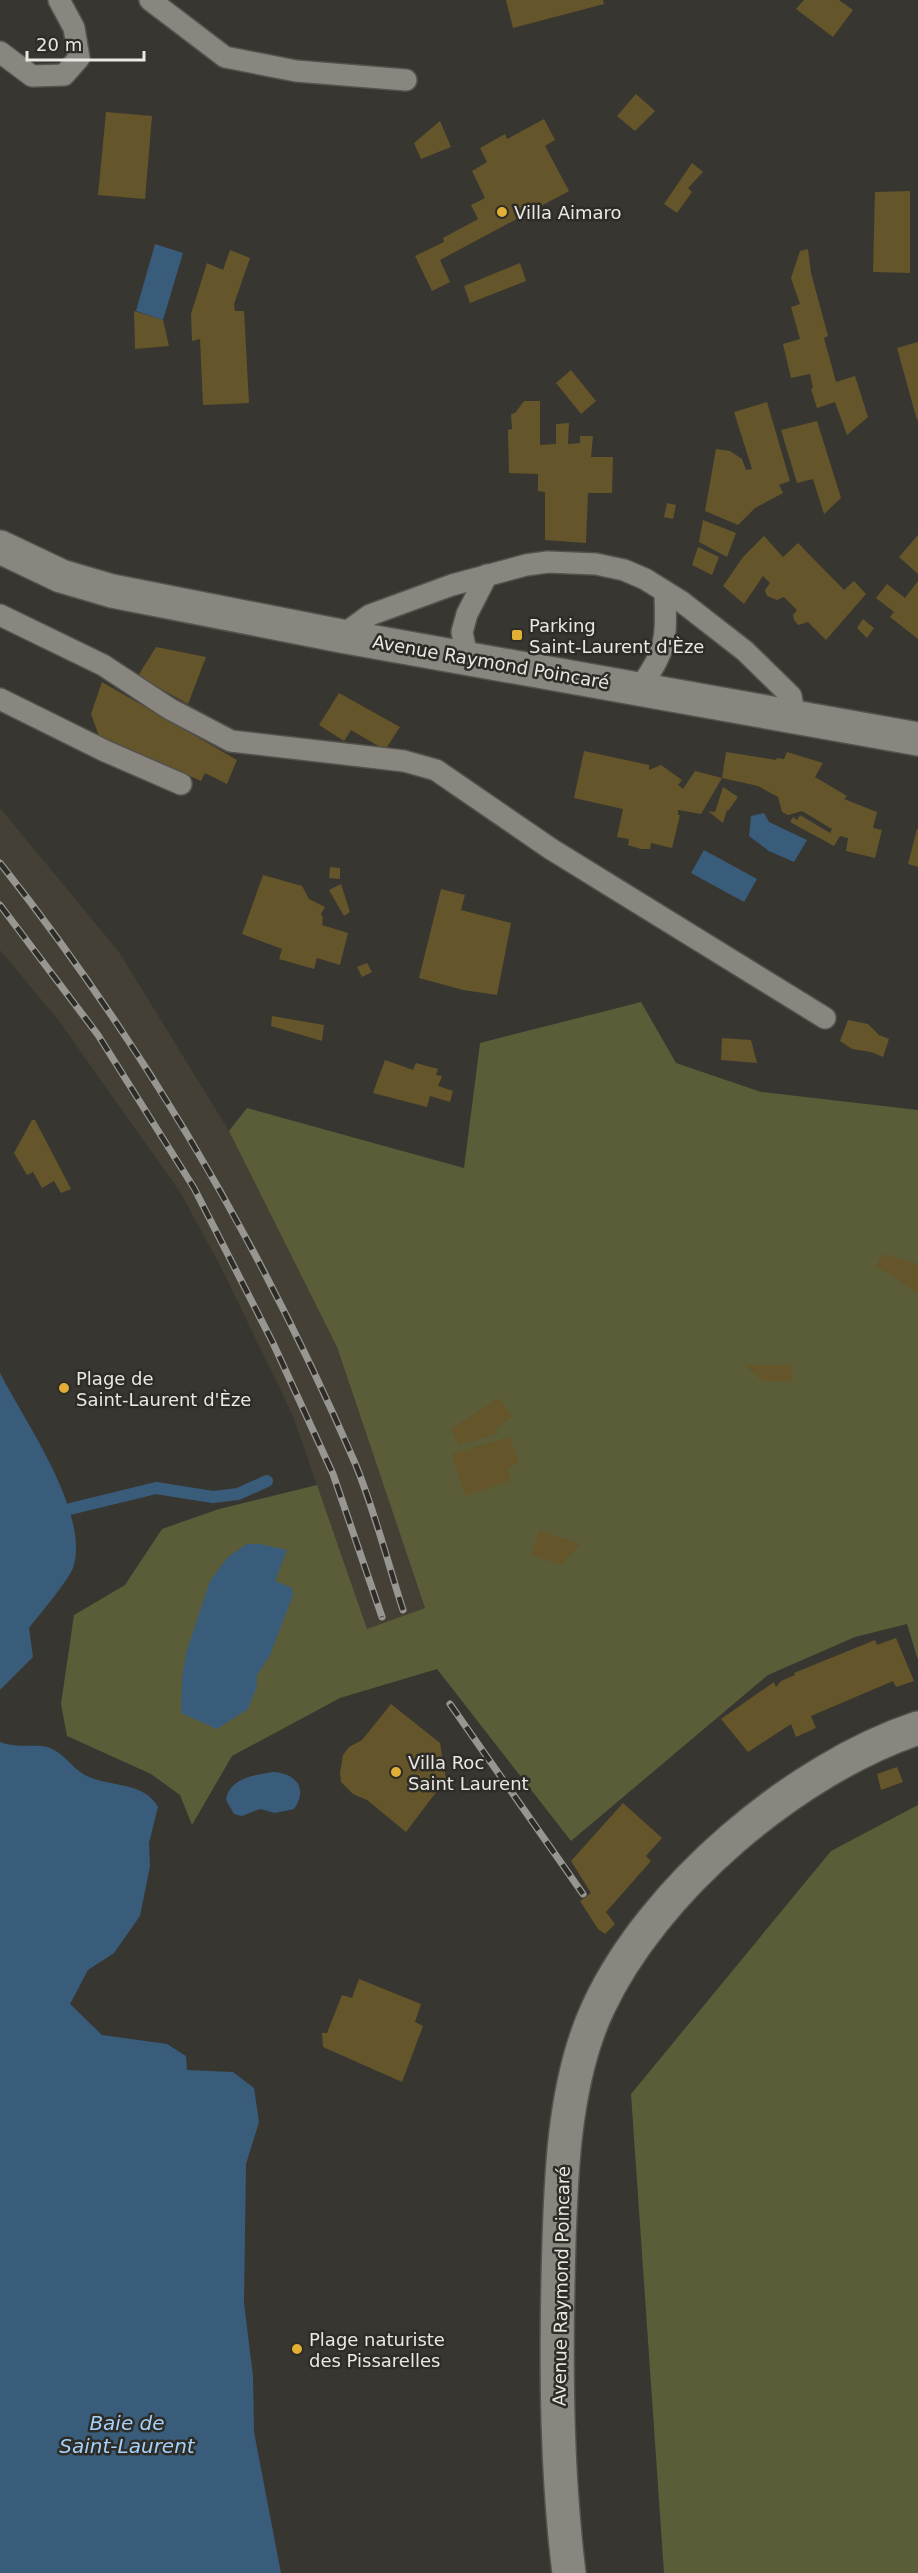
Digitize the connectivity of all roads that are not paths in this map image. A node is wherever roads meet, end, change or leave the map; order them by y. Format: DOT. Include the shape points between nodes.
graph roads {
  1 [pos="59,0"];
  2 [pos="150,0"];
  3 [pos="0,51"];
  4 [pos="406,80"];
  5 [pos="0,547"];
  6 [pos="487,575"];
  7 [pos="665,592"];
  8 [pos="0,615"];
  9 [pos="341,636"];
  10 [pos="467,657"];
  11 [pos="639,688"];
  12 [pos="0,699"];
  13 [pos="795,717"];
  14 [pos="918,739"];
  15 [pos="182,783"];
  16 [pos="825,1018"];
  17 [pos="918,1728"];
  18 [pos="569,2573"];
  1 -- 3 [label="lane" via="74,28 79,58 64,75 32,76"];
  2 -- 4 [label="lane" via="225,57 296,71"];
  5 -- 9 [label="main road, Avenue Raymond Poincaré" via="61,576 112,591"];
  6 -- 7 [label="lane" via="526,565 574,561 624,570"];
  6 -- 9 [label="lane" via="370,615"];
  6 -- 10 [label="lane" via="462,632"];
  7 -- 11 [label="lane" via="663,650"];
  7 -- 13 [label="lane" via="771,675 791,696"];
  8 -- 16 [label="lane" via="103,665 170,709 231,741 404,761 436,770 551,849"];
  9 -- 10 [label="main road, Avenue Raymond Poincaré"];
  10 -- 11 [label="main road, Avenue Raymond Poincaré"];
  11 -- 13 [label="main road, Avenue Raymond Poincaré"];
  12 -- 15 [label="lane" via="105,751"];
  13 -- 14 [label="main road, Avenue Raymond Poincaré"];
  17 -- 18 [label="main road, Avenue Raymond Poincaré" via="885,1740 784,1797 738,1834 651,1924 598,2007 576,2079 561,2192 559,2480"];
}
